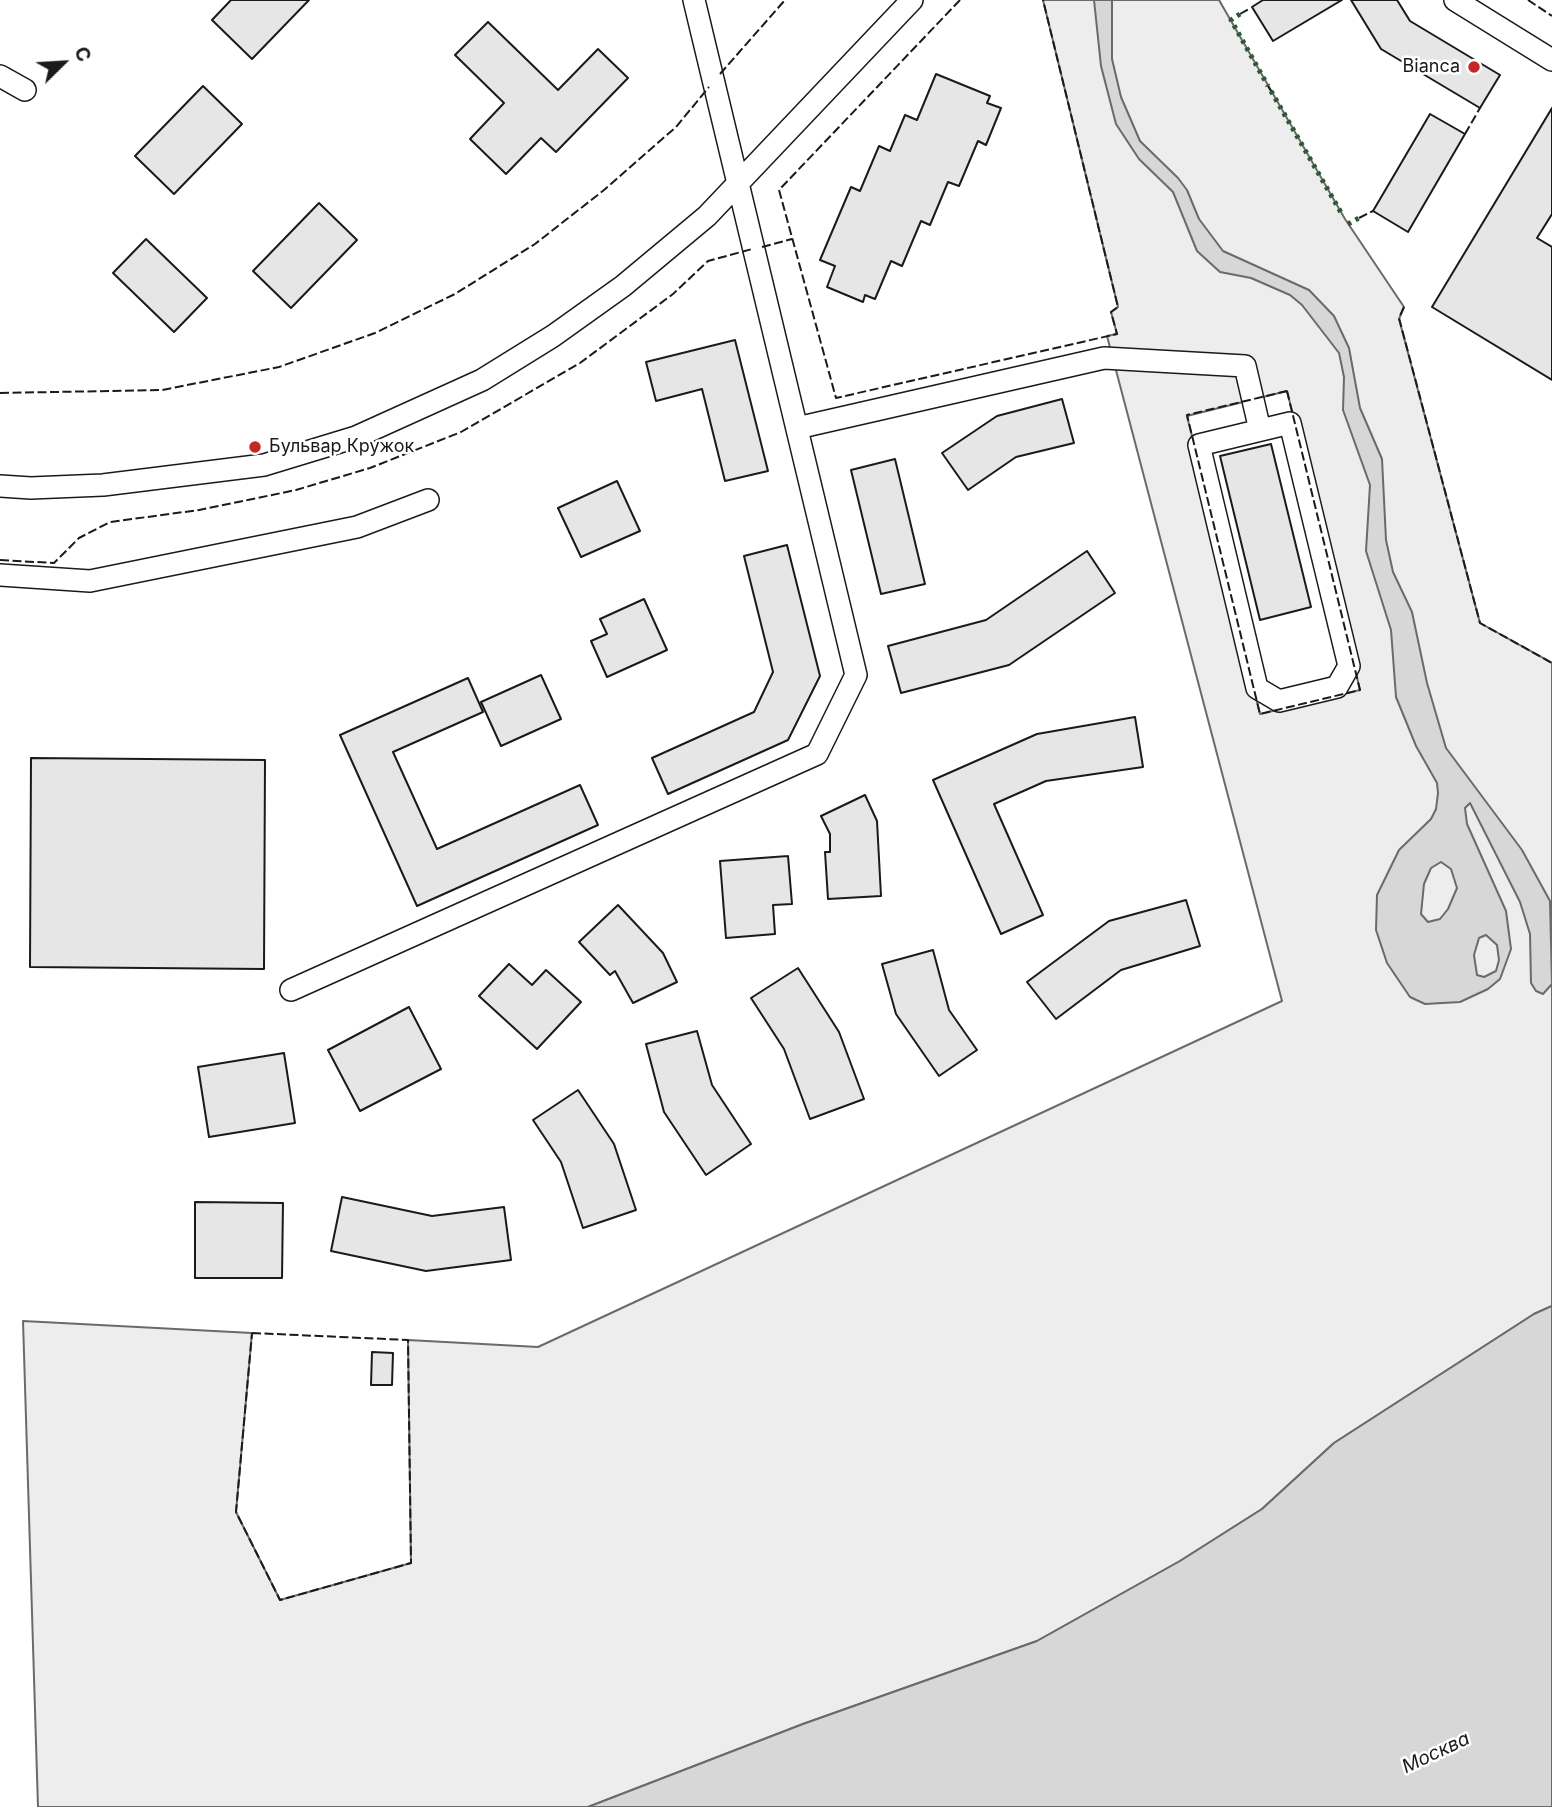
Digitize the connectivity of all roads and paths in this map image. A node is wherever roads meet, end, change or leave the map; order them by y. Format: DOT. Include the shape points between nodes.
graph roads {
  1 [pos="694,0"];
  2 [pos="912,0"];
  3 [pos="1455,0"];
  4 [pos="1552,60"];
  5 [pos="0,76"];
  6 [pos="24,90"];
  7 [pos="740,183"];
  8 [pos="797,428"];
  9 [pos="1260,430"];
  10 [pos="0,486"];
  11 [pos="428,500"];
  12 [pos="0,575"];
  13 [pos="290,990"];
  1 -- 7 [label="street"];
  2 -- 7 [label="street"];
  3 -- 4 [label="street"];
  5 -- 6 [label="street"];
  7 -- 8 [label="street"];
  7 -- 10 [label="street" via="623,286 553,336 482,380 356,437 224,472 103,485"];
  8 -- 9 [label="street" via="1104,358 1245,366"];
  8 -- 13 [label="street" via="856,675 817,754"];
  9 -- 9 [label="street" via="1199,445 1257,688 1279,701 1337,687 1349,667 1290,424"];
  11 -- 12 [label="street" via="357,527 90,581"];
}
